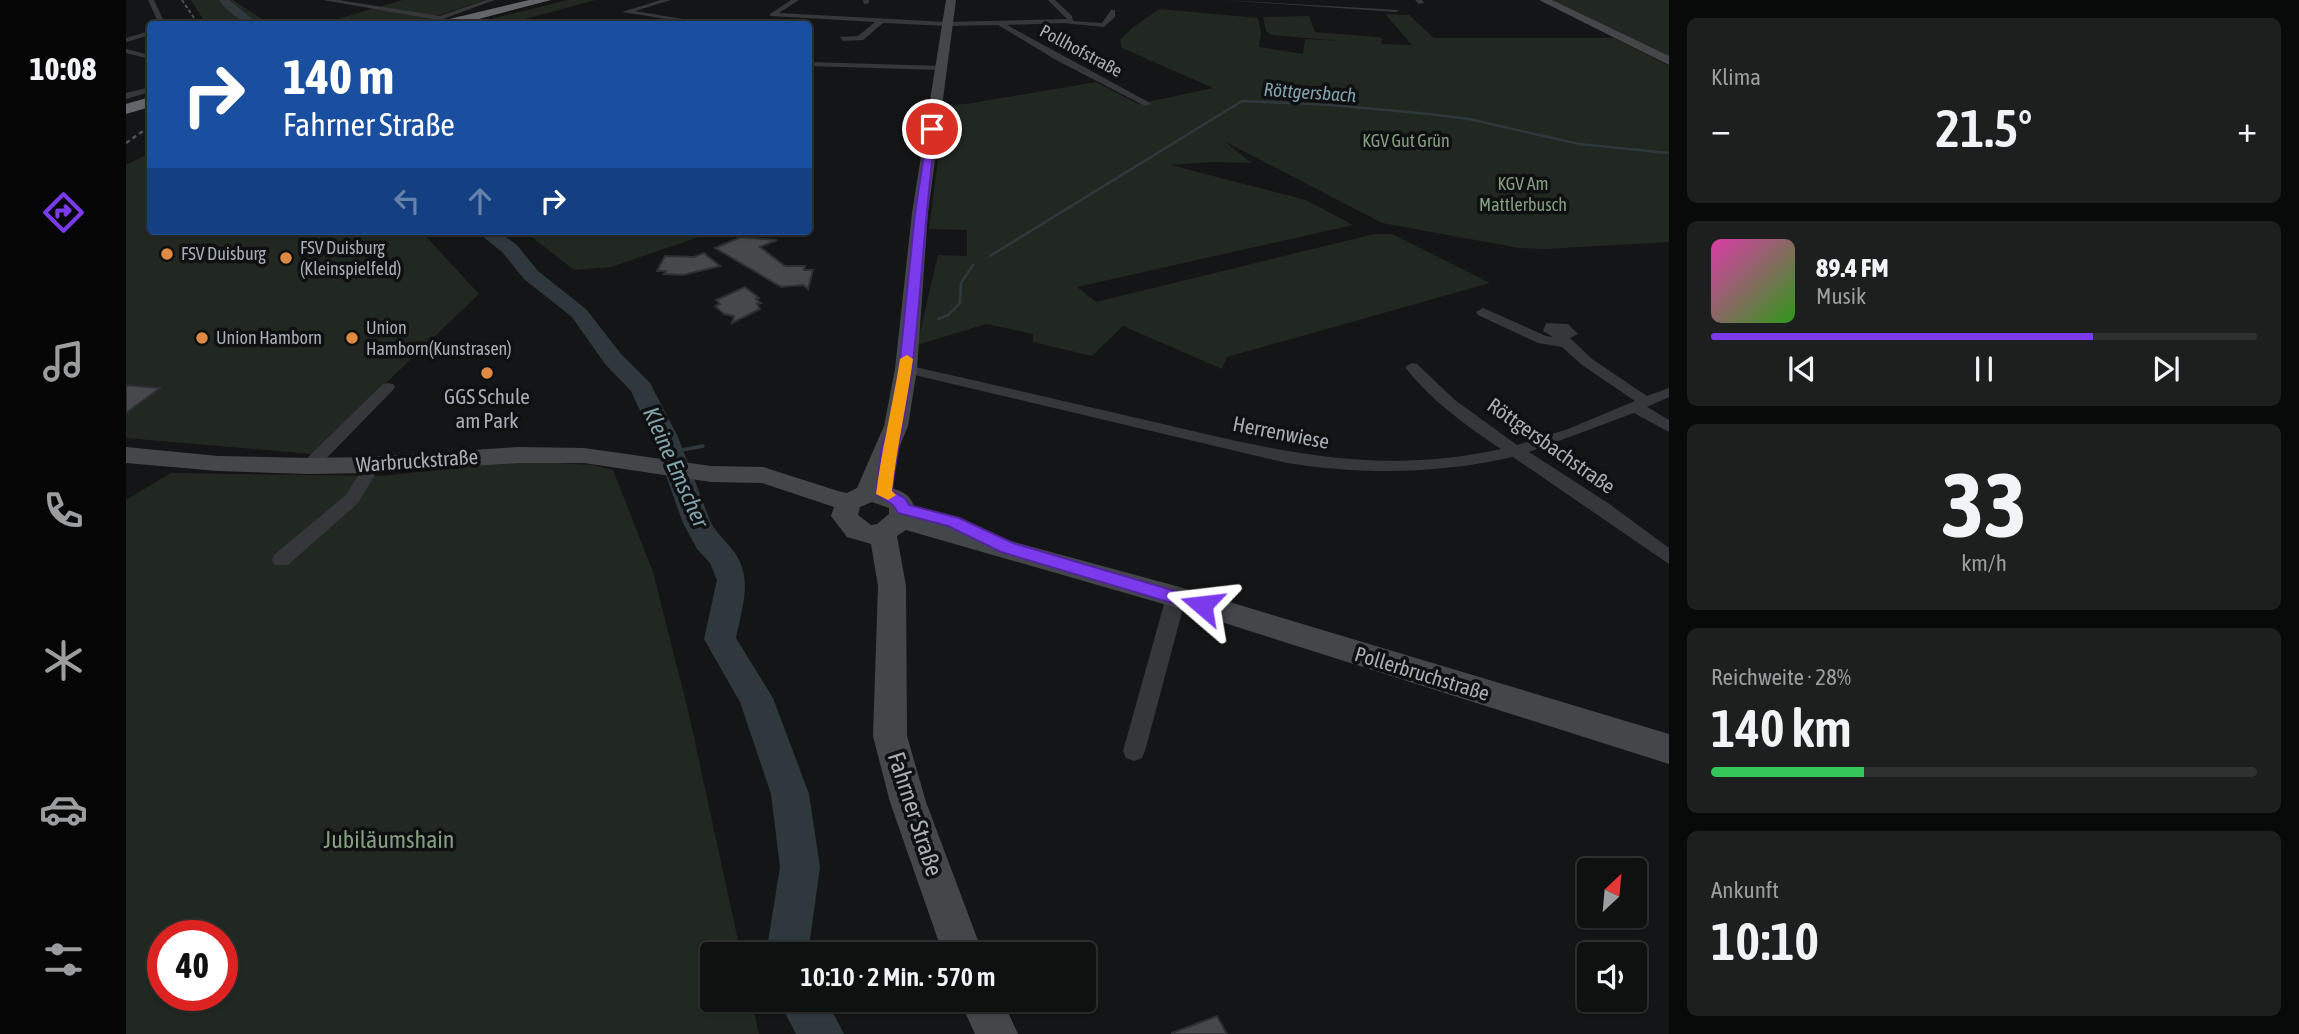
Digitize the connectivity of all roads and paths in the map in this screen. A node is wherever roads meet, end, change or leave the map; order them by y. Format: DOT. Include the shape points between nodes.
graph roads {
  1 [pos="151,0"];
  2 [pos="326,0"];
  3 [pos="492,0"];
  4 [pos="545,0"];
  5 [pos="559,0"];
  6 [pos="668,0"];
  7 [pos="782,0"];
  8 [pos="951,0"];
  9 [pos="1051,0"];
  10 [pos="1225,0"];
  11 [pos="1544,0"];
  12 [pos="795,1"];
  13 [pos="1396,10"];
  14 [pos="1112,11"];
  15 [pos="776,16"];
  16 [pos="161,21"];
  17 [pos="443,21"];
  18 [pos="473,21"];
  19 [pos="688,21"];
  20 [pos="773,21"];
  21 [pos="880,22"];
  22 [pos="1066,23"];
  23 [pos="948,24"];
  24 [pos="1001,24"];
  25 [pos="147,34"];
  26 [pos="126,40"];
  27 [pos="843,40"];
  28 [pos="126,51"];
  29 [pos="147,56"];
  30 [pos="1669,61"];
  31 [pos="812,64"];
  32 [pos="942,68"];
  33 [pos="147,91"];
  34 [pos="126,96"];
  35 [pos="147,101"];
  36 [pos="1148,104"];
  37 [pos="126,106"];
  38 [pos="1483,312"];
  39 [pos="1412,367"];
  40 [pos="906,369"];
  41 [pos="388,387"];
  42 [pos="1669,392"];
  43 [pos="1640,405"];
  44 [pos="1669,427"];
  45 [pos="1514,451"];
  46 [pos="126,455"];
  47 [pos="373,465"];
  48 [pos="309,466"];
  49 [pos="875,512"];
  50 [pos="1669,557"];
  51 [pos="281,560"];
  52 [pos="1176,597"];
  53 [pos="1669,749"];
  54 [pos="1134,751"];
  55 [pos="959,942"];
  56 [pos="987,1012"];
  57 [pos="998,1034"];
  1 -- 16 [label="street"];
  2 -- 17 [label="street"];
  3 -- 17 [label="street"];
  4 -- 17 [label="highway"];
  5 -- 18 [label="highway"];
  6 -- 19 [label="street" via="625,12"];
  7 -- 12 [label="street"];
  8 -- 23 [label="street, Fahrner Straße"];
  9 -- 22 [label="street" via="1070,17"];
  10 -- 13 [label="street"];
  11 -- 30 [label="street"];
  12 -- 15 [label="street"];
  14 -- 22 [label="street" via="1104,25"];
  15 -- 20 [label="street"];
  15 -- 21 [label="street"];
  21 -- 23 [label="street"];
  21 -- 27 [label="street" via="860,38"];
  22 -- 24 [label="street"];
  23 -- 24 [label="street"];
  23 -- 32 [label="street, Fahrner Straße"];
  24 -- 36 [label="street, Pollhofstraße"];
  25 -- 26 [label="street"];
  28 -- 29 [label="street"];
  31 -- 32 [label="street"];
  32 -- 40 [label="street, Fahrner Straße" via="920,213"];
  33 -- 34 [label="street"];
  35 -- 37 [label="highway"];
  38 -- 43 [label="street" via="1543,340 1564,340"];
  39 -- 45 [label="street, Röttgersbachstraße" via="1428,385"];
  40 -- 45 [label="street, Herrenwiese" via="1325,464 1414,466"];
  40 -- 49 [label="street, Fahrner Straße"];
  41 -- 48 [label="street"];
  42 -- 43 [label="street, Herrenwiese"];
  43 -- 44 [label="street"];
  43 -- 45 [label="street, Herrenwiese"];
  45 -- 50 [label="street, Röttgersbachstraße"];
  46 -- 48 [label="street, Warbruckstraße"];
  47 -- 48 [label="street, Warbruckstraße"];
  47 -- 49 [label="street, Warbruckstraße" via="554,454 707,473 727,482"];
  47 -- 51 [label="street" via="352,499"];
  49 -- 52 [label="street, Pollerbruchstraße"];
  49 -- 55 [label="street, Fahrner Straße" via="870,551 892,586 890,736 908,802"];
  52 -- 53 [label="street, Pollerbruchstraße"];
  52 -- 54 [label="street"];
  56 -- 57 [label="street"];
}
